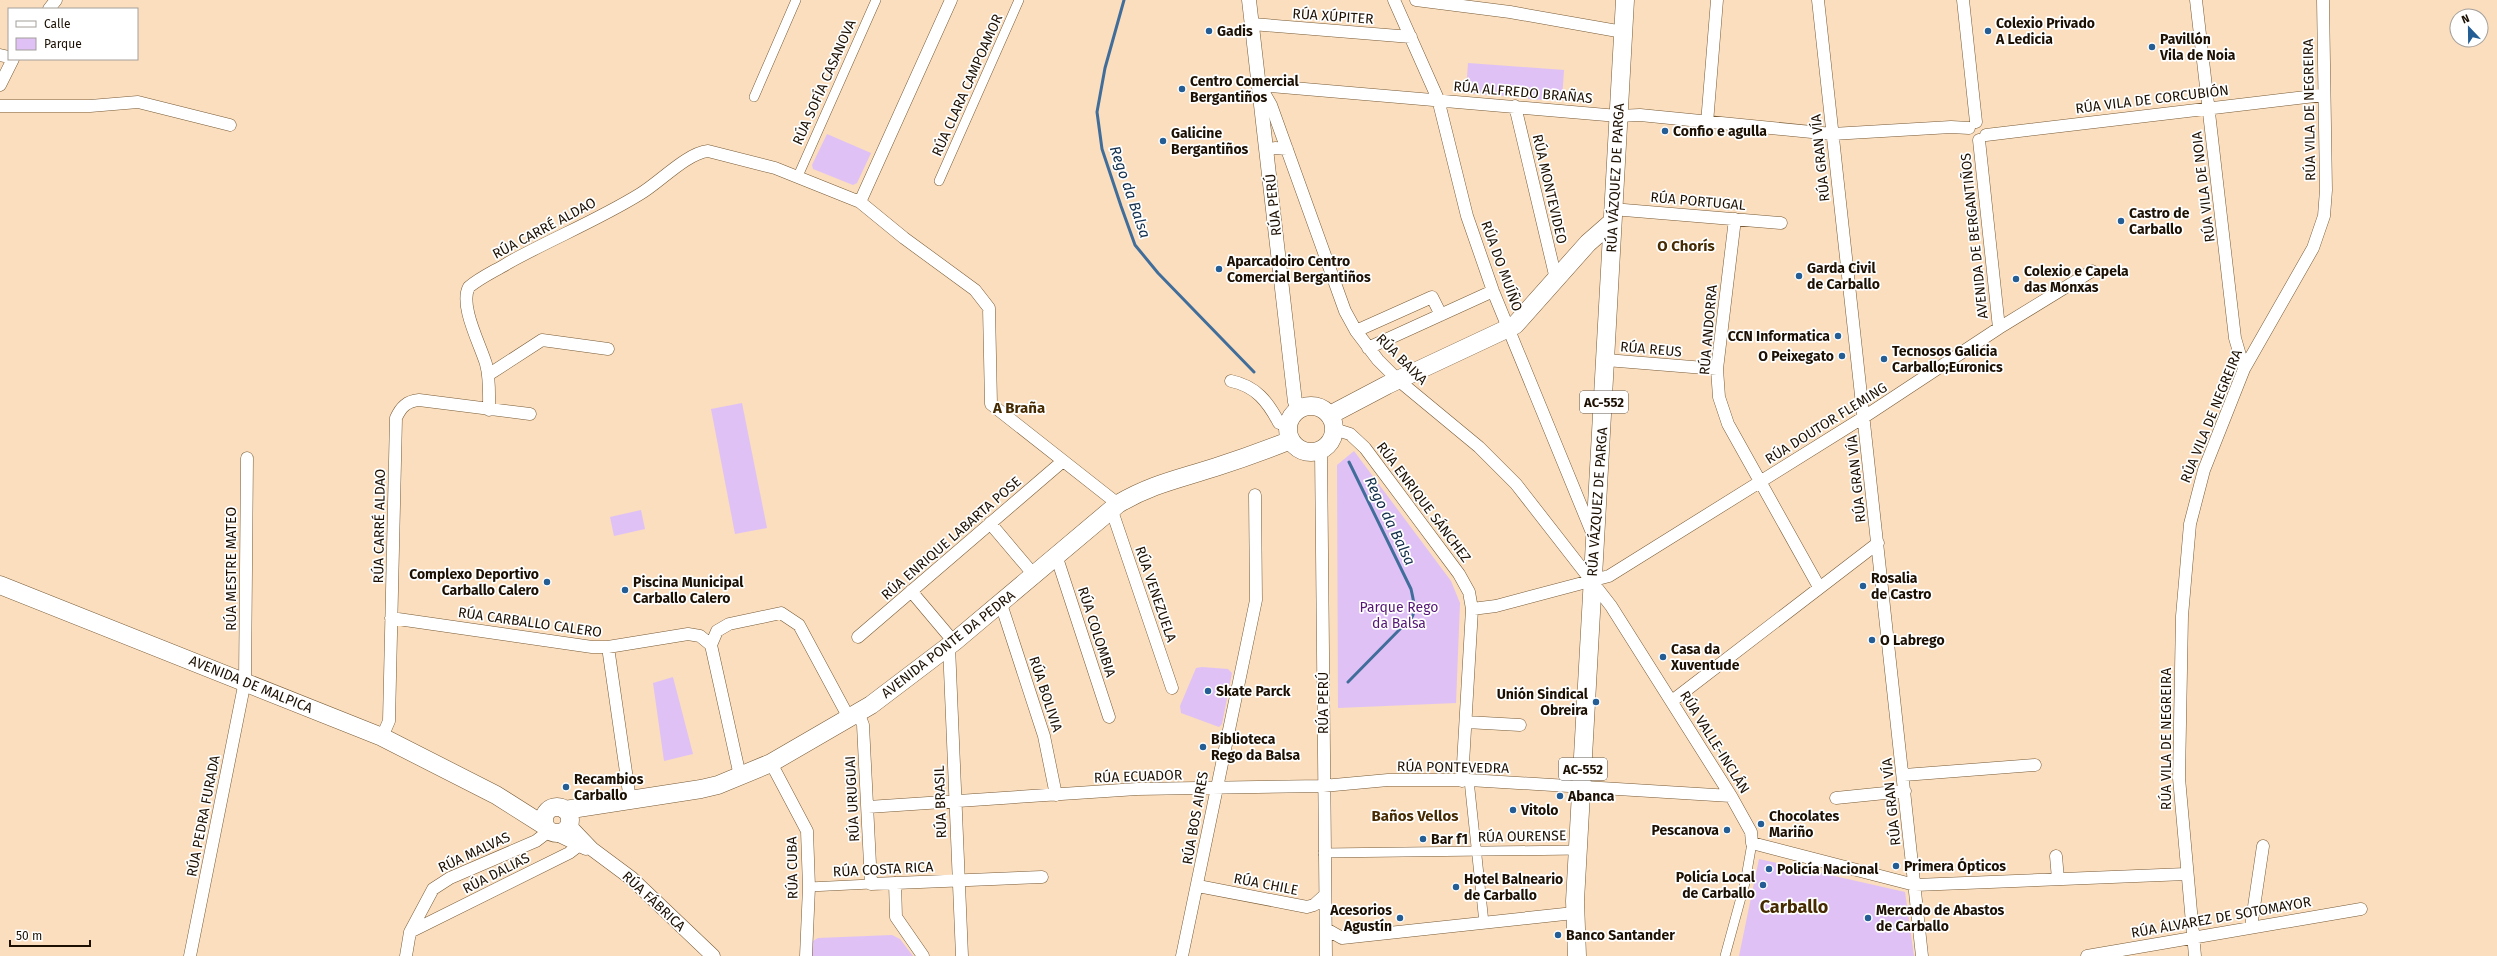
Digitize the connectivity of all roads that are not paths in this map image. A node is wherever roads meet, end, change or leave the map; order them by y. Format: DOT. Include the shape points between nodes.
graph roads {
  1 [pos="796,0"];
  2 [pos="876,0"];
  3 [pos="951,0"];
  4 [pos="1019,0"];
  5 [pos="1249,0"];
  6 [pos="1394,0"];
  7 [pos="1416,0"];
  8 [pos="1511,0"];
  9 [pos="1625,0"];
  10 [pos="1717,0"];
  11 [pos="1818,0"];
  12 [pos="1962,0"];
  13 [pos="2196,0"];
  14 [pos="2323,0"];
  15 [pos="1510,12"];
  16 [pos="1252,24"];
  17 [pos="1624,32"];
  18 [pos="1411,37"];
  19 [pos="12,60"];
  20 [pos="0,85"];
  21 [pos="1259,85"];
  22 [pos="2323,94"];
  23 [pos="754,97"];
  24 [pos="1438,99"];
  25 [pos="0,106"];
  26 [pos="1515,106"];
  27 [pos="2209,107"];
  28 [pos="1618,116"];
  29 [pos="1707,123"];
  30 [pos="230,125"];
  31 [pos="1972,125"];
  32 [pos="1832,134"];
  33 [pos="1982,137"];
  34 [pos="1287,149"];
  35 [pos="1267,150"];
  36 [pos="798,176"];
  37 [pos="939,181"];
  38 [pos="1614,184"];
  39 [pos="860,202"];
  40 [pos="1735,219"];
  41 [pos="1781,223"];
  42 [pos="1609,226"];
  43 [pos="2092,270"];
  44 [pos="1556,279"];
  45 [pos="1493,291"];
  46 [pos="1442,315"];
  47 [pos="1509,328"];
  48 [pos="1999,328"];
  49 [pos="1356,331"];
  50 [pos="1368,348"];
  51 [pos="608,349"];
  52 [pos="1606,360"];
  53 [pos="1717,369"];
  54 [pos="2244,369"];
  55 [pos="488,375"];
  56 [pos="1398,380"];
  57 [pos="1231,381"];
  58 [pos="1302,407"];
  59 [pos="490,410"];
  60 [pos="530,414"];
  61 [pos="1864,417"];
  62 [pos="1333,422"];
  63 [pos="1290,432"];
  64 [pos="1321,450"];
  65 [pos="246,458"];
  66 [pos="1063,461"];
  67 [pos="1760,482"];
  68 [pos="1255,495"];
  69 [pos="1115,508"];
  70 [pos="990,523"];
  71 [pos="1594,538"];
  72 [pos="1878,543"];
  73 [pos="1056,555"];
  74 [pos="1034,575"];
  75 [pos="1592,581"];
  76 [pos="0,585"];
  77 [pos="1819,587"];
  78 [pos="911,591"];
  79 [pos="1001,604"];
  80 [pos="1472,609"];
  81 [pos="392,618"];
  82 [pos="858,637"];
  83 [pos="952,644"];
  84 [pos="711,645"];
  85 [pos="608,647"];
  86 [pos="245,681"];
  87 [pos="1172,688"];
  88 [pos="1672,702"];
  89 [pos="853,715"];
  90 [pos="1109,717"];
  91 [pos="1466,722"];
  92 [pos="1520,725"];
  93 [pos="382,737"];
  94 [pos="771,763"];
  95 [pos="2035,765"];
  96 [pos="1904,775"];
  97 [pos="740,776"];
  98 [pos="1466,780"];
  99 [pos="1323,786"];
  100 [pos="1582,787"];
  101 [pos="1218,788"];
  102 [pos="1905,791"];
  103 [pos="1056,795"];
  104 [pos="1731,796"];
  105 [pos="1836,798"];
  106 [pos="630,800"];
  107 [pos="955,801"];
  108 [pos="868,807"];
  109 [pos="558,822"];
  110 [pos="1752,842"];
  111 [pos="578,846"];
  112 [pos="2263,846"];
  113 [pos="592,849"];
  114 [pos="1578,850"];
  115 [pos="1476,851"];
  116 [pos="1323,853"];
  117 [pos="2056,856"];
  118 [pos="2186,874"];
  119 [pos="1042,877"];
  120 [pos="2058,879"];
  121 [pos="958,880"];
  122 [pos="895,883"];
  123 [pos="871,884"];
  124 [pos="1915,885"];
  125 [pos="1198,886"];
  126 [pos="809,887"];
  127 [pos="1325,895"];
  128 [pos="2360,909"];
  129 [pos="420,910"];
  130 [pos="1574,913"];
  131 [pos="1484,923"];
  132 [pos="426,925"];
  133 [pos="2251,927"];
  134 [pos="1326,929"];
  135 [pos="410,932"];
  136 [pos="2192,937"];
  137 [pos="190,956"];
  138 [pos="406,956"];
  139 [pos="713,956"];
  140 [pos="806,956"];
  141 [pos="923,956"];
  142 [pos="962,956"];
  143 [pos="1182,956"];
  144 [pos="1326,956"];
  145 [pos="1577,956"];
  146 [pos="1725,956"];
  147 [pos="1922,956"];
  148 [pos="2087,956"];
  149 [pos="2195,956"];
  1 -- 23 [label="street"];
  2 -- 36 [label="street, RÚA SOFÍA CASANOVA"];
  3 -- 39 [label="street"];
  4 -- 37 [label="street, RÚA CLARA CAMPOAMOR"];
  5 -- 16 [label="street, RÚA PERÚ"];
  6 -- 18 [label="street, RÚA DO MUÍÑO"];
  7 -- 15 [label="street"];
  8 -- 15 [label="street"];
  9 -- 17 [label="main road, RÚA VÁZQUEZ DE PARGA / AC-552"];
  10 -- 29 [label="street"];
  11 -- 32 [label="street, RÚA GRAN VÍA"];
  12 -- 31 [label="street"];
  13 -- 27 [label="street, RÚA VILA DE NOIA"];
  14 -- 22 [label="street, RÚA VILA DE NEGREIRA"];
  15 -- 17 [label="street"];
  16 -- 18 [label="street, RÚA XÚPITER"];
  16 -- 21 [label="street, RÚA PERÚ"];
  17 -- 28 [label="main road, RÚA VÁZQUEZ DE PARGA / AC-552"];
  18 -- 24 [label="street, RÚA DO MUÍÑO"];
  19 -- 20 [label="street"];
  21 -- 24 [label="street, RÚA ALFREDO BRAÑAS"];
  21 -- 34 [label="street, RÚA BAIXA" via="1271,105"];
  21 -- 35 [label="street, RÚA PERÚ"];
  22 -- 27 [label="street, RÚA VILA DE CORCUBIÓN"];
  22 -- 54 [label="street, RÚA VILA DE NEGREIRA" via="2326,190 2324,216 2302,269"];
  24 -- 26 [label="street, RÚA ALFREDO BRAÑAS"];
  24 -- 45 [label="street, RÚA DO MUÍÑO" via="1467,216"];
  25 -- 30 [label="street" via="90,106 138,102"];
  26 -- 28 [label="street, RÚA ALFREDO BRAÑAS"];
  26 -- 44 [label="street, RÚA MONTEVIDEO"];
  27 -- 33 [label="street, RÚA VILA DE CORCUBIÓN"];
  27 -- 54 [label="street, RÚA VILA DE NOIA" via="2235,338"];
  28 -- 29 [label="street, RÚA ALFREDO BRAÑAS" via="1640,115"];
  28 -- 38 [label="main road, RÚA VÁZQUEZ DE PARGA / AC-552"];
  29 -- 32 [label="street, RÚA ALFREDO BRAÑAS"];
  31 -- 32 [label="street"];
  31 -- 33 [label="street" via="1970,136"];
  32 -- 61 [label="street, RÚA GRAN VÍA"];
  33 -- 48 [label="street, AVENIDA DE BERGANTIÑOS"];
  34 -- 35 [label="street"];
  34 -- 49 [label="street, RÚA BAIXA" via="1345,311"];
  35 -- 58 [label="street, RÚA PERÚ" via="1295,402"];
  36 -- 39 [label="street"];
  36 -- 55 [label="street, RÚA CARRÉ ALDAO" via="708,151 698,152 640,194 540,245 469,287 466,292 466,304"];
  38 -- 42 [label="main road, RÚA VÁZQUEZ DE PARGA / AC-552"];
  38 -- 42 [label="main road" via="1607,194"];
  39 -- 66 [label="street" via="975,290 989,308 991,404"];
  40 -- 41 [label="street, RÚA PORTUGAL"];
  40 -- 42 [label="street, RÚA PORTUGAL"];
  40 -- 53 [label="street, RÚA ANDORRA"];
  42 -- 44 [label="main road" via="1588,243"];
  42 -- 52 [label="main road, RÚA VÁZQUEZ DE PARGA / AC-552"];
  43 -- 48 [label="street, RÚA DOUTOR FLEMING"];
  44 -- 47 [label="main road" via="1520,320"];
  45 -- 46 [label="street"];
  45 -- 47 [label="street, RÚA DO MUÍÑO"];
  46 -- 49 [label="street" via="1432,297"];
  46 -- 50 [label="street"];
  47 -- 56 [label="main road"];
  47 -- 71 [label="street, RÚA DO MUÍÑO"];
  48 -- 61 [label="street, RÚA DOUTOR FLEMING"];
  49 -- 50 [label="street, RÚA BAIXA"];
  50 -- 56 [label="street, RÚA BAIXA"];
  51 -- 55 [label="street" via="542,340"];
  52 -- 53 [label="street, RÚA REUS"];
  52 -- 71 [label="main road, RÚA VÁZQUEZ DE PARGA / AC-552"];
  53 -- 67 [label="street, RÚA ANDORRA" via="1719,397 1728,424"];
  54 -- 118 [label="street, RÚA VILA DE NEGREIRA" via="2200,482 2186,550 2179,733"];
  55 -- 59 [label="street, RÚA CARRÉ ALDAO"];
  56 -- 62 [label="main road" via="1351,404"];
  56 -- 75 [label="street, RÚA BAIXA" via="1479,447 1516,484"];
  57 -- 63 [label="street" via="1242,383 1266,400 1279,423"];
  58 -- 62 [label="main road" via="1320,407"];
  58 -- 63 [label="main road" via="1295,411"];
  59 -- 60 [label="street, RÚA CARRÉ ALDAO"];
  59 -- 81 [label="street, RÚA CARRÉ ALDAO" via="412,400 400,410 396,418"];
  61 -- 67 [label="street, RÚA DOUTOR FLEMING"];
  61 -- 72 [label="street, RÚA GRAN VÍA"];
  62 -- 64 [label="main road" via="1331,441"];
  62 -- 80 [label="street, RÚA ENRIQUE SÁNCHEZ" via="1365,448 1459,574 1469,592"];
  63 -- 64 [label="main road" via="1301,450"];
  63 -- 69 [label="main road, AVENIDA PONTE DA PEDRA" via="1214,468 1172,478 1143,490"];
  64 -- 99 [label="street, RÚA PERÚ"];
  65 -- 86 [label="street, RÚA MESTRE MATEO"];
  66 -- 69 [label="street"];
  66 -- 70 [label="street, RÚA ENRIQUE LABARTA POSE"];
  67 -- 75 [label="street, RÚA DOUTOR FLEMING" via="1609,576"];
  67 -- 77 [label="street, RÚA ANDORRA"];
  68 -- 101 [label="street, RÚA BOS AIRES" via="1256,600 1219,772"];
  69 -- 73 [label="main road, AVENIDA PONTE DA PEDRA"];
  69 -- 87 [label="street, RÚA VENEZUELA"];
  70 -- 74 [label="street"];
  70 -- 78 [label="street, RÚA ENRIQUE LABARTA POSE"];
  71 -- 75 [label="main road, RÚA VÁZQUEZ DE PARGA / AC-552"];
  72 -- 77 [label="street"];
  72 -- 96 [label="street, RÚA GRAN VÍA"];
  73 -- 74 [label="main road, AVENIDA PONTE DA PEDRA"];
  73 -- 90 [label="street, RÚA COLOMBIA"];
  74 -- 79 [label="main road, AVENIDA PONTE DA PEDRA"];
  75 -- 80 [label="street, RÚA DOUTOR FLEMING" via="1496,606"];
  75 -- 88 [label="street, RÚA VALLE-INCLÁN" via="1611,606"];
  75 -- 100 [label="main road, RÚA VÁZQUEZ DE PARGA / AC-552"];
  76 -- 86 [label="main road, AVENIDA DE MALPICA"];
  77 -- 88 [label="street"];
  78 -- 82 [label="street, RÚA ENRIQUE LABARTA POSE"];
  78 -- 83 [label="street"];
  79 -- 83 [label="main road, AVENIDA PONTE DA PEDRA"];
  79 -- 103 [label="street, RÚA BOLIVIA" via="1044,736"];
  80 -- 91 [label="street, RÚA ENRIQUE SÁNCHEZ"];
  81 -- 85 [label="street, RÚA CARBALLO CALERO" via="592,648"];
  81 -- 93 [label="street, RÚA CARRÉ ALDAO" via="389,721"];
  83 -- 89 [label="main road, AVENIDA PONTE DA PEDRA"];
  83 -- 107 [label="street, RÚA BRASIL"];
  84 -- 85 [label="street, RÚA CARBALLO CALERO" via="700,636 688,634"];
  84 -- 89 [label="street, RÚA URUGUAI" via="718,631 728,624 781,613 799,625"];
  84 -- 97 [label="street"];
  85 -- 106 [label="street"];
  86 -- 93 [label="main road, AVENIDA DE MALPICA"];
  86 -- 137 [label="street, RÚA PEDRA FURADA"];
  88 -- 104 [label="street, RÚA VALLE-INCLÁN"];
  89 -- 94 [label="main road, AVENIDA PONTE DA PEDRA"];
  89 -- 108 [label="street, RÚA URUGUAI" via="863,725"];
  91 -- 92 [label="street"];
  91 -- 98 [label="street, RÚA ENRIQUE SÁNCHEZ"];
  93 -- 109 [label="main road, AVENIDA DE MALPICA" via="496,795"];
  94 -- 97 [label="main road, AVENIDA PONTE DA PEDRA"];
  94 -- 126 [label="street, RÚA CUBA" via="807,831"];
  95 -- 96 [label="street"];
  96 -- 102 [label="street, RÚA GRAN VÍA"];
  97 -- 106 [label="main road, AVENIDA PONTE DA PEDRA" via="701,789"];
  98 -- 99 [label="street, RÚA PONTEVEDRA" via="1388,780"];
  98 -- 100 [label="street, RÚA PONTEVEDRA"];
  98 -- 115 [label="street"];
  99 -- 101 [label="street, RÚA ECUADOR"];
  99 -- 116 [label="street, RÚA PERÚ"];
  100 -- 104 [label="street, RÚA PONTEVEDRA"];
  100 -- 114 [label="main road, RÚA VÁZQUEZ DE PARGA / AC-552"];
  101 -- 103 [label="street, RÚA ECUADOR" via="1138,789"];
  101 -- 125 [label="street, RÚA BOS AIRES"];
  102 -- 105 [label="street"];
  102 -- 124 [label="street, RÚA GRAN VÍA"];
  103 -- 107 [label="street, RÚA ECUADOR"];
  104 -- 110 [label="street, RÚA VALLE-INCLÁN" via="1751,832"];
  106 -- 109 [label="main road, AVENIDA PONTE DA PEDRA" via="586,807"];
  107 -- 108 [label="street, RÚA ECUADOR"];
  107 -- 121 [label="street, RÚA BRASIL"];
  108 -- 123 [label="street, RÚA URUGUAI"];
  109 -- 111 [label="street, RÚA FÁBRICA"];
  109 -- 113 [label="street, RÚA FÁBRICA"];
  109 -- 129 [label="street, RÚA MALVAS" via="536,841 450,878 433,889"];
  110 -- 124 [label="street"];
  110 -- 146 [label="street" via="1745,882"];
  111 -- 113 [label="street, RÚA FÁBRICA"];
  111 -- 132 [label="street, RÚA DALIAS" via="569,853"];
  112 -- 133 [label="street"];
  113 -- 139 [label="street, RÚA FÁBRICA" via="631,878"];
  114 -- 115 [label="street, RÚA OURENSE"];
  114 -- 130 [label="main road, RÚA VÁZQUEZ DE PARGA / AC-552"];
  115 -- 116 [label="street, RÚA OURENSE"];
  115 -- 131 [label="street"];
  116 -- 127 [label="street, RÚA PERÚ"];
  117 -- 120 [label="street"];
  118 -- 120 [label="street"];
  118 -- 136 [label="street, RÚA VILA DE NEGREIRA"];
  119 -- 121 [label="street, RÚA COSTA RICA"];
  120 -- 124 [label="street"];
  121 -- 122 [label="street, RÚA COSTA RICA"];
  121 -- 142 [label="street, RÚA BRASIL"];
  122 -- 123 [label="street, RÚA COSTA RICA"];
  122 -- 141 [label="street" via="896,917"];
  123 -- 126 [label="street, RÚA COSTA RICA"];
  124 -- 147 [label="street, RÚA GRAN VÍA"];
  125 -- 127 [label="street, RÚA CHILE" via="1307,908 1314,906"];
  125 -- 143 [label="street, RÚA BOS AIRES"];
  126 -- 140 [label="street, RÚA CUBA"];
  127 -- 134 [label="street, RÚA PERÚ"];
  128 -- 133 [label="street, RÚA ÁLVAREZ DE SOTOMAYOR"];
  129 -- 132 [label="street"];
  129 -- 135 [label="street, RÚA MALVAS"];
  130 -- 131 [label="street"];
  130 -- 145 [label="main road, RÚA VÁZQUEZ DE PARGA / AC-552"];
  131 -- 134 [label="street" via="1342,938"];
  132 -- 135 [label="street, RÚA DALIAS"];
  133 -- 136 [label="street, RÚA ÁLVAREZ DE SOTOMAYOR"];
  134 -- 144 [label="street, RÚA PERÚ"];
  135 -- 138 [label="street"];
  136 -- 148 [label="street, RÚA ÁLVAREZ DE SOTOMAYOR"];
  136 -- 149 [label="street, RÚA VILA DE NEGREIRA"];
}
